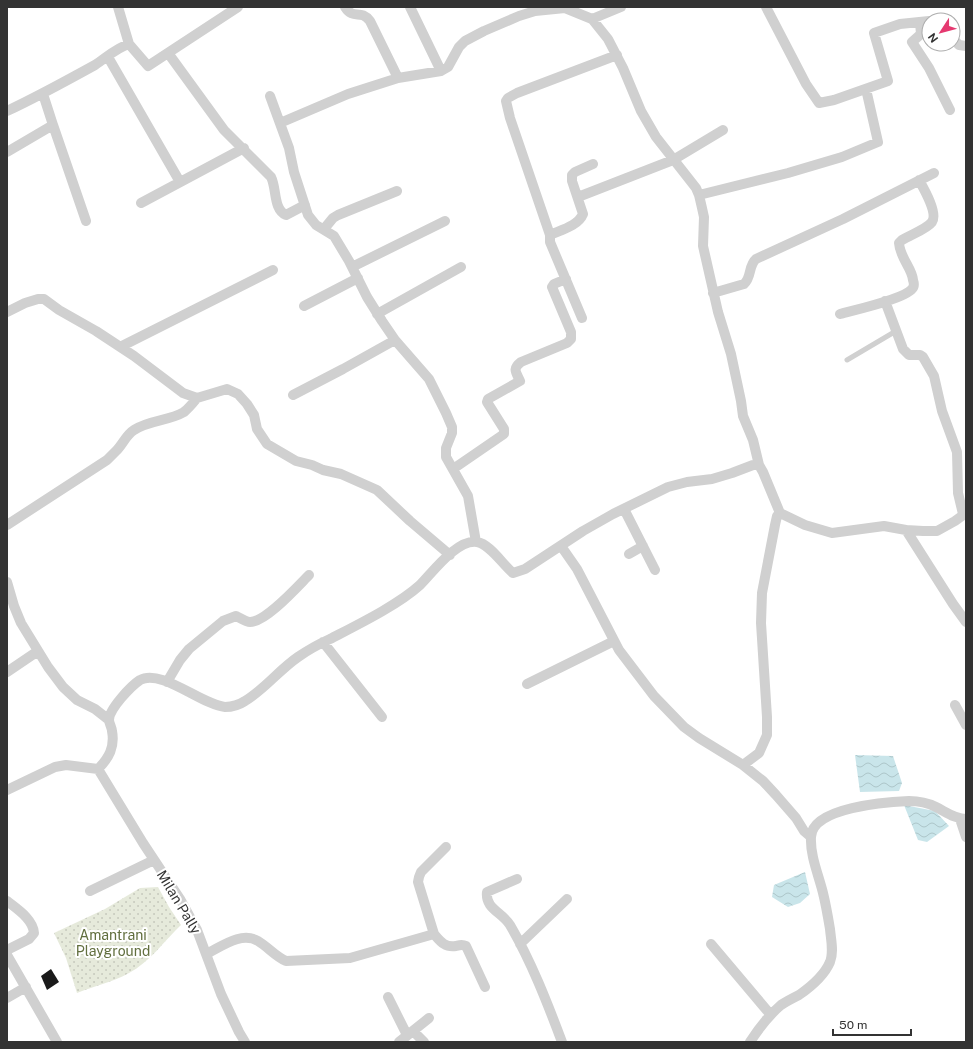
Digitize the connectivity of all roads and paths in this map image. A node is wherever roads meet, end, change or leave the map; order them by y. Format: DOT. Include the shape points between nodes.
graph roads {
  1 [pos="118,7"];
  2 [pos="238,7"];
  3 [pos="345,7"];
  4 [pos="410,7"];
  5 [pos="621,7"];
  6 [pos="766,7"];
  7 [pos="592,19"];
  8 [pos="921,21"];
  9 [pos="921,34"];
  10 [pos="129,44"];
  11 [pos="168,53"];
  12 [pos="616,55"];
  13 [pos="108,57"];
  14 [pos="441,71"];
  15 [pos="398,78"];
  16 [pos="866,89"];
  17 [pos="43,94"];
  18 [pos="270,96"];
  19 [pos="950,110"];
  20 [pos="7,112"];
  21 [pos="280,123"];
  22 [pos="53,125"];
  23 [pos="723,130"];
  24 [pos="244,148"];
  25 [pos="7,152"];
  26 [pos="673,160"];
  27 [pos="593,164"];
  28 [pos="934,173"];
  29 [pos="919,180"];
  30 [pos="180,182"];
  31 [pos="397,191"];
  32 [pos="699,195"];
  33 [pos="578,197"];
  34 [pos="141,203"];
  35 [pos="304,205"];
  36 [pos="86,221"];
  37 [pos="445,221"];
  38 [pos="324,229"];
  39 [pos="550,235"];
  40 [pos="352,267"];
  41 [pos="461,267"];
  42 [pos="273,270"];
  43 [pos="358,278"];
  44 [pos="566,279"];
  45 [pos="714,293"];
  46 [pos="885,301"];
  47 [pos="304,306"];
  48 [pos="7,312"];
  49 [pos="378,314"];
  50 [pos="840,314"];
  51 [pos="582,318"];
  52 [pos="897,330"];
  53 [pos="395,340"];
  54 [pos="120,347"];
  55 [pos="847,360"];
  56 [pos="293,395"];
  57 [pos="197,398"];
  58 [pos="759,465"];
  59 [pos="452,469"];
  60 [pos="624,509"];
  61 [pos="780,513"];
  62 [pos="965,514"];
  63 [pos="7,525"];
  64 [pos="906,530"];
  65 [pos="476,542"];
  66 [pos="561,546"];
  67 [pos="643,546"];
  68 [pos="629,554"];
  69 [pos="450,555"];
  70 [pos="656,570"];
  71 [pos="309,575"];
  72 [pos="7,582"];
  73 [pos="966,622"];
  74 [pos="614,641"];
  75 [pos="323,642"];
  76 [pos="38,651"];
  77 [pos="7,672"];
  78 [pos="167,682"];
  79 [pos="527,684"];
  80 [pos="955,705"];
  81 [pos="382,717"];
  82 [pos="109,720"];
  83 [pos="966,725"];
  84 [pos="743,764"];
  85 [pos="98,769"];
  86 [pos="7,790"];
  87 [pos="963,819"];
  88 [pos="811,837"];
  89 [pos="966,837"];
  90 [pos="446,848"];
  91 [pos="154,860"];
  92 [pos="517,879"];
  93 [pos="90,891"];
  94 [pos="567,899"];
  95 [pos="7,901"];
  96 [pos="434,934"];
  97 [pos="520,944"];
  98 [pos="711,944"];
  99 [pos="7,950"];
  100 [pos="206,954"];
  101 [pos="7,955"];
  102 [pos="26,987"];
  103 [pos="485,987"];
  104 [pos="388,997"];
  105 [pos="7,998"];
  106 [pos="770,1014"];
  107 [pos="430,1018"];
  108 [pos="410,1033"];
  109 [pos="56,1042"];
  110 [pos="246,1042"];
  111 [pos="399,1042"];
  112 [pos="424,1042"];
  113 [pos="562,1042"];
  114 [pos="750,1042"];
  1 -- 10 [label="street"];
  2 -- 11 [label="street"];
  3 -- 15 [label="street" via="350,13 362,14 370,21"];
  4 -- 14 [label="street"];
  5 -- 7 [label="street"];
  6 -- 16 [label="street" via="806,84 819,103"];
  7 -- 12 [label="street" via="608,39"];
  7 -- 14 [label="street" via="566,8 535,11 519,16 464,41 448,67"];
  8 -- 16 [label="street" via="900,24 874,34 888,81"];
  9 -- 19 [label="street" via="912,42 929,68"];
  10 -- 11 [label="street" via="148,66"];
  10 -- 13 [label="street"];
  11 -- 24 [label="street" via="224,130"];
  12 -- 26 [label="street" via="646,122"];
  12 -- 39 [label="street" via="517,93 506,101"];
  13 -- 17 [label="street"];
  13 -- 30 [label="street"];
  14 -- 15 [label="street"];
  15 -- 21 [label="street" via="348,94"];
  16 -- 32 [label="street" via="878,142 842,157 788,173"];
  17 -- 20 [label="street"];
  17 -- 22 [label="street"];
  18 -- 21 [label="street"];
  21 -- 35 [label="street"];
  22 -- 25 [label="street"];
  22 -- 36 [label="street"];
  23 -- 26 [label="street"];
  24 -- 30 [label="street"];
  24 -- 35 [label="street" via="274,183 281,213 286,215"];
  26 -- 32 [label="street"];
  26 -- 33 [label="street"];
  27 -- 33 [label="street" via="572,175"];
  28 -- 29 [label="street"];
  29 -- 45 [label="street" via="756,259 744,284"];
  29 -- 46 [label="street" via="931,204 933,221 899,243 914,279 914,286 907,293"];
  30 -- 34 [label="street"];
  31 -- 38 [label="street" via="338,215"];
  32 -- 45 [label="street" via="704,217 704,246"];
  33 -- 39 [label="street" via="581,219"];
  35 -- 38 [label="street" via="308,216"];
  37 -- 40 [label="street"];
  38 -- 40 [label="street" via="334,236"];
  39 -- 44 [label="street" via="550,242"];
  40 -- 43 [label="street"];
  41 -- 49 [label="street"];
  42 -- 54 [label="street"];
  43 -- 47 [label="street"];
  43 -- 49 [label="street"];
  44 -- 51 [label="street"];
  44 -- 59 [label="street" via="552,287 571,332 571,339 516,366 520,381 487,402 504,429 504,434"];
  45 -- 58 [label="street" via="731,354 743,416 753,440"];
  46 -- 50 [label="street"];
  46 -- 52 [label="street"];
  48 -- 54 [label="street" via="38,298 44,299"];
  49 -- 53 [label="street"];
  52 -- 55 [label="lane"];
  52 -- 62 [label="street" via="903,349 909,355 923,357 934,376 942,411 957,452 958,493"];
  53 -- 56 [label="street"];
  53 -- 59 [label="street" via="429,379 446,413 452,433 446,448 446,457"];
  54 -- 57 [label="street" via="183,393"];
  57 -- 63 [label="street" via="183,412 134,430 107,460"];
  57 -- 69 [label="street" via="227,389 238,394 254,415 257,429 267,444 296,462 341,474 377,490"];
  58 -- 60 [label="street" via="753,464 712,479 668,487"];
  58 -- 61 [label="street"];
  59 -- 65 [label="street" via="468,496"];
  60 -- 66 [label="street"];
  60 -- 67 [label="street"];
  61 -- 64 [label="street" via="832,533 884,526"];
  61 -- 84 [label="street" via="775,524 762,593 761,630 767,735 758,753"];
  62 -- 64 [label="street" via="936,531"];
  64 -- 73 [label="street"];
  65 -- 66 [label="street" via="485,546 514,573 525,569"];
  65 -- 69 [label="street" via="464,544"];
  66 -- 74 [label="street" via="577,569"];
  67 -- 68 [label="street"];
  67 -- 70 [label="street"];
  69 -- 75 [label="street" via="402,599"];
  71 -- 78 [label="street" via="271,612 255,621 248,622 236,616 223,621 189,649"];
  72 -- 76 [label="street" via="18,617"];
  74 -- 79 [label="street"];
  74 -- 84 [label="street" via="654,696 684,727"];
  75 -- 78 [label="street" via="298,656 258,692 234,706 223,707"];
  75 -- 81 [label="street"];
  76 -- 77 [label="street"];
  76 -- 82 [label="street" via="63,687 77,700"];
  78 -- 82 [label="street" via="158,678 141,680 122,696"];
  80 -- 83 [label="street"];
  82 -- 85 [label="street" via="113,740 111,753"];
  84 -- 88 [label="street" via="776,795"];
  85 -- 86 [label="street" via="66,765"];
  85 -- 91 [label="street, Milan Pally"];
  87 -- 88 [label="street" via="925,803 911,801 880,804 847,810 822,819 813,828"];
  87 -- 89 [label="street"];
  88 -- 106 [label="street" via="828,917 831,961 819,979"];
  90 -- 96 [label="street" via="418,876"];
  91 -- 93 [label="street"];
  91 -- 100 [label="street, Milan Pally" via="180,899 197,930"];
  92 -- 97 [label="street" via="487,892 486,898 492,908 509,923"];
  94 -- 97 [label="street"];
  95 -- 99 [label="street" via="26,918 34,933 29,939"];
  96 -- 100 [label="street" via="350,958 286,961 249,937 233,940"];
  96 -- 103 [label="street" via="447,946 466,946"];
  97 -- 113 [label="street"];
  98 -- 106 [label="street"];
  100 -- 110 [label="street, Milan Pally" via="228,1011"];
  101 -- 102 [label="street"];
  102 -- 105 [label="street"];
  102 -- 109 [label="street"];
  104 -- 108 [label="street"];
  106 -- 114 [label="street"];
  107 -- 108 [label="street"];
  108 -- 111 [label="street"];
  108 -- 112 [label="street"];
}
